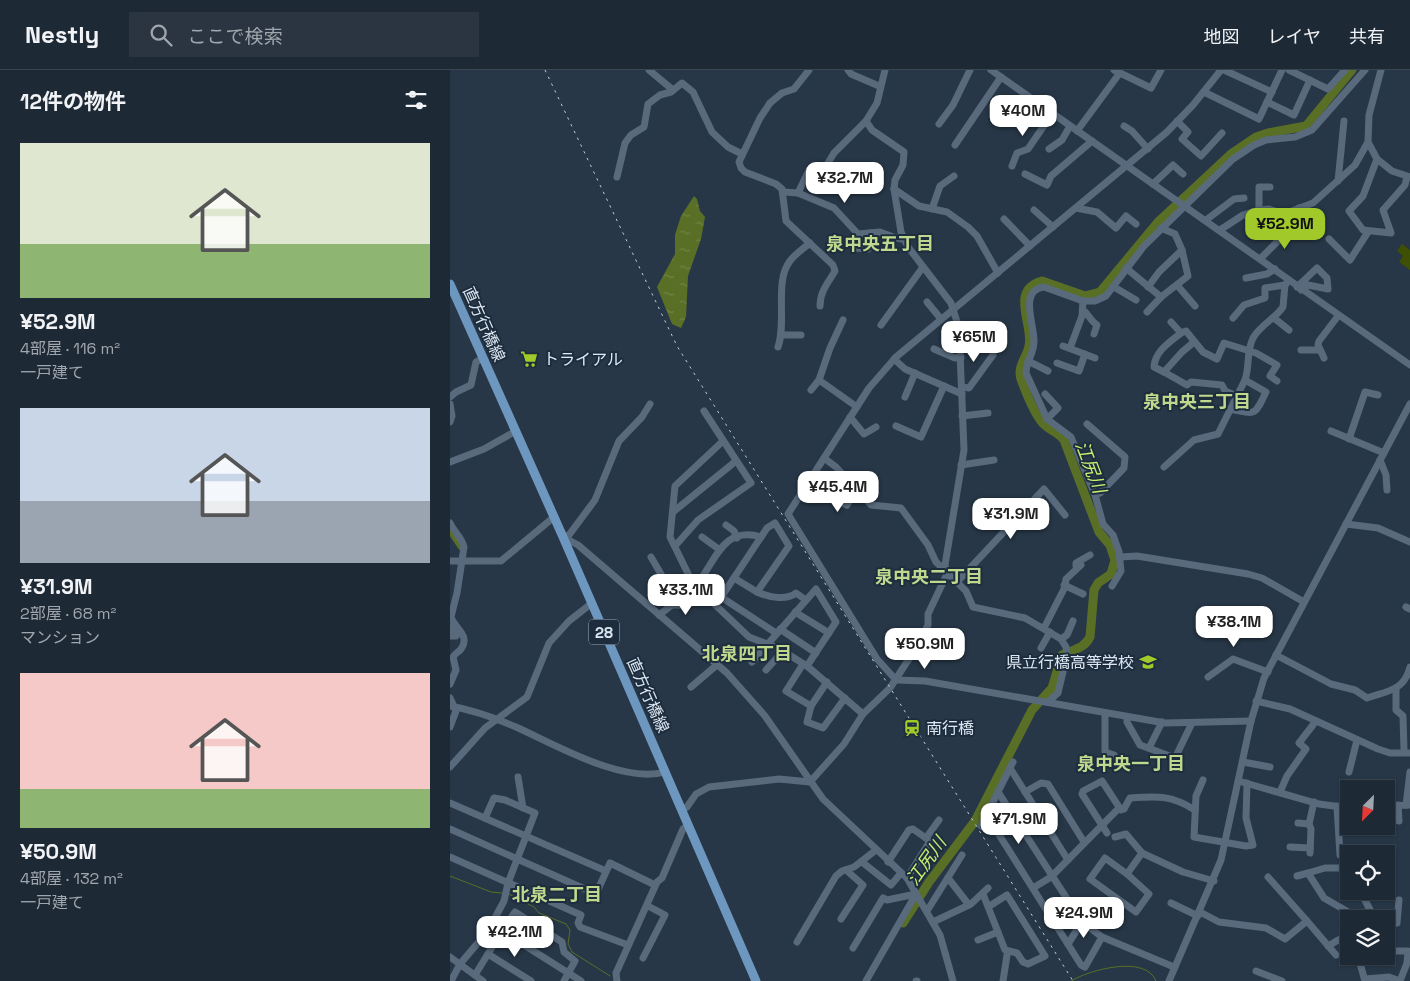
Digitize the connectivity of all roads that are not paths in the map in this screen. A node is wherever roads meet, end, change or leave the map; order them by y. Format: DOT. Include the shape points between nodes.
graph roads {
  1 [pos="649,70"];
  2 [pos="809,70"];
  3 [pos="848,70"];
  4 [pos="885,70"];
  5 [pos="970,70"];
  6 [pos="991,70"];
  7 [pos="1161,70"];
  8 [pos="1222,70"];
  9 [pos="1282,70"];
  10 [pos="1289,70"];
  11 [pos="1345,70"];
  12 [pos="1365,70"];
  13 [pos="1381,70"];
  14 [pos="1116,72"];
  15 [pos="1001,77"];
  16 [pos="1310,80"];
  17 [pos="879,86"];
  18 [pos="673,90"];
  19 [pos="1204,92"];
  20 [pos="1272,92"];
  21 [pos="1267,102"];
  22 [pos="1052,114"];
  23 [pos="866,121"];
  24 [pos="1344,121"];
  25 [pos="1177,122"];
  26 [pos="939,124"];
  27 [pos="1070,126"];
  28 [pos="1124,126"];
  29 [pos="1077,131"];
  30 [pos="1222,133"];
  31 [pos="1092,141"];
  32 [pos="1368,142"];
  33 [pos="955,146"];
  34 [pos="1049,149"];
  35 [pos="1148,149"];
  36 [pos="742,154"];
  37 [pos="1377,159"];
  38 [pos="1012,166"];
  39 [pos="1126,166"];
  40 [pos="1025,174"];
  41 [pos="1183,174"];
  42 [pos="954,176"];
  43 [pos="617,177"];
  44 [pos="1408,177"];
  45 [pos="1338,181"];
  46 [pos="1153,184"];
  47 [pos="1270,187"];
  48 [pos="894,189"];
  49 [pos="784,192"];
  50 [pos="798,193"];
  51 [pos="1244,198"];
  52 [pos="1185,207"];
  53 [pos="1076,208"];
  54 [pos="1299,208"];
  55 [pos="932,209"];
  56 [pos="1034,210"];
  57 [pos="1259,210"];
  58 [pos="1004,218"];
  59 [pos="1206,220"];
  60 [pos="1136,224"];
  61 [pos="1053,227"];
  62 [pos="1161,228"];
  63 [pos="1220,230"];
  64 [pos="1299,232"];
  65 [pos="1320,232"];
  66 [pos="1368,232"];
  67 [pos="870,233"];
  68 [pos="903,239"];
  69 [pos="1329,239"];
  70 [pos="810,243"];
  71 [pos="1030,246"];
  72 [pos="854,248"];
  73 [pos="1182,250"];
  74 [pos="1261,258"];
  75 [pos="924,267"];
  76 [pos="1126,268"];
  77 [pos="1276,269"];
  78 [pos="998,273"];
  79 [pos="1246,278"];
  80 [pos="1287,283"];
  81 [pos="450,284"];
  82 [pos="1177,285"];
  83 [pos="1148,286"];
  84 [pos="1114,287"];
  85 [pos="1161,297"];
  86 [pos="1136,300"];
  87 [pos="1083,301"];
  88 [pos="926,302"];
  89 [pos="820,306"];
  90 [pos="1194,306"];
  91 [pos="954,309"];
  92 [pos="1083,310"];
  93 [pos="1147,312"];
  94 [pos="1338,316"];
  95 [pos="1232,318"];
  96 [pos="1274,318"];
  97 [pos="941,319"];
  98 [pos="843,320"];
  99 [pos="1171,322"];
  100 [pos="881,325"];
  101 [pos="1288,330"];
  102 [pos="1181,333"];
  103 [pos="1094,334"];
  104 [pos="782,335"];
  105 [pos="801,335"];
  106 [pos="1194,342"];
  107 [pos="778,346"];
  108 [pos="934,349"];
  109 [pos="1248,350"];
  110 [pos="1301,350"];
  111 [pos="1320,350"];
  112 [pos="1085,354"];
  113 [pos="993,355"];
  114 [pos="961,357"];
  115 [pos="483,358"];
  116 [pos="1095,358"];
  117 [pos="1324,358"];
  118 [pos="894,359"];
  119 [pos="1028,362"];
  120 [pos="1057,363"];
  121 [pos="1410,365"];
  122 [pos="1048,371"];
  123 [pos="1164,372"];
  124 [pos="916,374"];
  125 [pos="819,380"];
  126 [pos="1245,380"];
  127 [pos="1277,381"];
  128 [pos="944,386"];
  129 [pos="811,390"];
  130 [pos="962,390"];
  131 [pos="1045,394"];
  132 [pos="1378,395"];
  133 [pos="1237,396"];
  134 [pos="450,398"];
  135 [pos="905,398"];
  136 [pos="450,404"];
  137 [pos="650,404"];
  138 [pos="1410,404"];
  139 [pos="857,407"];
  140 [pos="1230,409"];
  141 [pos="704,411"];
  142 [pos="988,412"];
  143 [pos="962,416"];
  144 [pos="850,417"];
  145 [pos="1047,419"];
  146 [pos="450,422"];
  147 [pos="1087,424"];
  148 [pos="896,426"];
  149 [pos="876,427"];
  150 [pos="516,430"];
  151 [pos="1331,431"];
  152 [pos="1349,439"];
  153 [pos="723,441"];
  154 [pos="1382,457"];
  155 [pos="824,458"];
  156 [pos="994,460"];
  157 [pos="736,461"];
  158 [pos="450,462"];
  159 [pos="961,465"];
  160 [pos="1164,467"];
  161 [pos="807,485"];
  162 [pos="856,489"];
  163 [pos="1387,490"];
  164 [pos="1095,495"];
  165 [pos="674,512"];
  166 [pos="1065,515"];
  167 [pos="554,516"];
  168 [pos="450,523"];
  169 [pos="1346,524"];
  170 [pos="726,525"];
  171 [pos="563,537"];
  172 [pos="702,537"];
  173 [pos="760,537"];
  174 [pos="737,538"];
  175 [pos="1410,542"];
  176 [pos="675,546"];
  177 [pos="720,550"];
  178 [pos="1090,555"];
  179 [pos="651,557"];
  180 [pos="1120,557"];
  181 [pos="450,561"];
  182 [pos="462,561"];
  183 [pos="947,574"];
  184 [pos="734,578"];
  185 [pos="957,582"];
  186 [pos="1064,585"];
  187 [pos="1112,586"];
  188 [pos="757,592"];
  189 [pos="1083,594"];
  190 [pos="721,597"];
  191 [pos="700,598"];
  192 [pos="708,598"];
  193 [pos="806,600"];
  194 [pos="453,601"];
  195 [pos="1304,602"];
  196 [pos="592,603"];
  197 [pos="678,604"];
  198 [pos="716,605"];
  199 [pos="795,612"];
  200 [pos="659,616"];
  201 [pos="1073,621"];
  202 [pos="450,627"];
  203 [pos="1047,630"];
  204 [pos="778,631"];
  205 [pos="829,633"];
  206 [pos="450,636"];
  207 [pos="1061,639"];
  208 [pos="768,644"];
  209 [pos="1041,648"];
  210 [pos="783,651"];
  211 [pos="816,653"];
  212 [pos="1276,655"];
  213 [pos="752,662"];
  214 [pos="718,664"];
  215 [pos="805,665"];
  216 [pos="766,670"];
  217 [pos="1268,672"];
  218 [pos="1409,672"];
  219 [pos="1208,677"];
  220 [pos="896,680"];
  221 [pos="827,682"];
  222 [pos="450,684"];
  223 [pos="690,687"];
  224 [pos="1396,688"];
  225 [pos="450,698"];
  226 [pos="845,698"];
  227 [pos="1256,701"];
  228 [pos="1048,702"];
  229 [pos="452,706"];
  230 [pos="811,706"];
  231 [pos="1105,713"];
  232 [pos="863,714"];
  233 [pos="1127,717"];
  234 [pos="496,718"];
  235 [pos="1251,721"];
  236 [pos="1316,721"];
  237 [pos="1162,722"];
  238 [pos="1192,723"];
  239 [pos="450,727"];
  240 [pos="1357,740"];
  241 [pos="1149,748"];
  242 [pos="1407,752"];
  243 [pos="1114,755"];
  244 [pos="1242,762"];
  245 [pos="450,767"];
  246 [pos="1270,767"];
  247 [pos="665,772"];
  248 [pos="1349,772"];
  249 [pos="1410,772"];
  250 [pos="518,778"];
  251 [pos="1203,780"];
  252 [pos="1238,781"];
  253 [pos="810,782"];
  254 [pos="1246,783"];
  255 [pos="998,792"];
  256 [pos="1026,792"];
  257 [pos="1280,792"];
  258 [pos="1314,802"];
  259 [pos="450,803"];
  260 [pos="1395,805"];
  261 [pos="1398,805"];
  262 [pos="1408,805"];
  263 [pos="1337,806"];
  264 [pos="1340,806"];
  265 [pos="523,808"];
  266 [pos="1119,808"];
  267 [pos="682,810"];
  268 [pos="1195,810"];
  269 [pos="986,814"];
  270 [pos="485,818"];
  271 [pos="939,820"];
  272 [pos="1399,821"];
  273 [pos="1298,822"];
  274 [pos="1309,824"];
  275 [pos="688,825"];
  276 [pos="1101,825"];
  277 [pos="981,826"];
  278 [pos="450,829"];
  279 [pos="1107,833"];
  280 [pos="526,835"];
  281 [pos="1115,836"];
  282 [pos="926,838"];
  283 [pos="1084,842"];
  284 [pos="1226,843"];
  285 [pos="1290,847"];
  286 [pos="876,850"];
  287 [pos="1142,853"];
  288 [pos="962,855"];
  289 [pos="1340,855"];
  290 [pos="450,857"];
  291 [pos="517,859"];
  292 [pos="1068,860"];
  293 [pos="862,862"];
  294 [pos="888,862"];
  295 [pos="1340,868"];
  296 [pos="846,870"];
  297 [pos="606,871"];
  298 [pos="901,873"];
  299 [pos="1308,873"];
  300 [pos="1127,874"];
  301 [pos="1051,876"];
  302 [pos="1297,876"];
  303 [pos="1268,877"];
  304 [pos="907,878"];
  305 [pos="948,878"];
  306 [pos="1214,881"];
  307 [pos="508,882"];
  308 [pos="655,885"];
  309 [pos="1033,888"];
  310 [pos="916,894"];
  311 [pos="1399,900"];
  312 [pos="1171,903"];
  313 [pos="969,905"];
  314 [pos="648,906"];
  315 [pos="988,907"];
  316 [pos="1345,910"];
  317 [pos="927,911"];
  318 [pos="1199,914"];
  319 [pos="841,919"];
  320 [pos="1308,921"];
  321 [pos="933,922"];
  322 [pos="1082,922"];
  323 [pos="1395,923"];
  324 [pos="502,931"];
  325 [pos="998,932"];
  326 [pos="1102,938"];
  327 [pos="978,940"];
  328 [pos="1340,941"];
  329 [pos="797,942"];
  330 [pos="1068,944"];
  331 [pos="628,945"];
  332 [pos="1328,946"];
  333 [pos="853,948"];
  334 [pos="1395,951"];
  335 [pos="488,954"];
  336 [pos="1007,955"];
  337 [pos="1336,955"];
  338 [pos="450,956"];
  339 [pos="643,958"];
  340 [pos="460,964"];
  341 [pos="1361,965"];
  342 [pos="1174,967"];
  343 [pos="1256,971"];
  344 [pos="568,973"];
  345 [pos="475,975"];
  346 [pos="1266,978"];
  347 [pos="1365,980"];
  348 [pos="451,981"];
  349 [pos="483,981"];
  350 [pos="530,981"];
  351 [pos="564,981"];
  352 [pos="581,981"];
  353 [pos="617,981"];
  354 [pos="756,981"];
  355 [pos="866,981"];
  356 [pos="953,981"];
  357 [pos="1003,981"];
  358 [pos="1169,981"];
  359 [pos="1282,981"];
  1 -- 18 [label="street"];
  2 -- 36 [label="street" via="794,90 782,93 770,103"];
  3 -- 17 [label="street"];
  4 -- 17 [label="street"];
  5 -- 26 [label="street" via="953,105"];
  6 -- 15 [label="street"];
  7 -- 14 [label="street" via="1150,88"];
  8 -- 19 [label="street"];
  8 -- 20 [label="street"];
  9 -- 20 [label="street"];
  10 -- 16 [label="street"];
  11 -- 16 [label="street" via="1328,89"];
  12 -- 52 [label="street" via="1312,130 1296,137 1266,140 1247,149"];
  13 -- 32 [label="street" via="1369,115"];
  14 -- 29 [label="street"];
  15 -- 22 [label="street"];
  15 -- 33 [label="street"];
  16 -- 21 [label="street" via="1294,115"];
  17 -- 23 [label="street" via="877,104"];
  18 -- 36 [label="street" via="679,84 685,84 693,92 712,132 728,148"];
  18 -- 43 [label="street" via="660,94 648,104 644,127 631,135 622,150"];
  19 -- 21 [label="street" via="1259,119"];
  19 -- 25 [label="street"];
  20 -- 21 [label="street"];
  22 -- 27 [label="street"];
  22 -- 38 [label="street" via="1028,149 1017,153"];
  23 -- 48 [label="street" via="872,130 904,152"];
  23 -- 50 [label="street" via="834,153 825,168 809,170"];
  24 -- 45 [label="street"];
  25 -- 30 [label="street" via="1188,132 1182,139 1201,156"];
  25 -- 35 [label="street"];
  27 -- 29 [label="street"];
  27 -- 34 [label="street" via="1062,140"];
  28 -- 35 [label="street"];
  29 -- 31 [label="street"];
  31 -- 39 [label="street"];
  31 -- 40 [label="street" via="1052,176 1047,186"];
  32 -- 37 [label="street"];
  32 -- 45 [label="street" via="1356,165"];
  35 -- 39 [label="street"];
  36 -- 49 [label="street" via="741,168 776,184"];
  37 -- 44 [label="street" via="1392,172"];
  37 -- 66 [label="street" via="1363,196 1350,211"];
  39 -- 46 [label="street"];
  39 -- 53 [label="street"];
  41 -- 46 [label="street" via="1173,165"];
  42 -- 55 [label="street" via="940,186"];
  44 -- 66 [label="street" via="1382,210 1391,233"];
  45 -- 54 [label="street" via="1313,203"];
  46 -- 52 [label="street"];
  47 -- 57 [label="street" via="1259,187"];
  48 -- 55 [label="street" via="918,206"];
  48 -- 68 [label="street"];
  49 -- 50 [label="street"];
  49 -- 70 [label="street" via="786,221"];
  50 -- 67 [label="street" via="834,208 856,233"];
  51 -- 59 [label="street" via="1234,199"];
  52 -- 59 [label="street"];
  52 -- 62 [label="street"];
  53 -- 60 [label="street" via="1096,212 1116,228 1126,216"];
  53 -- 61 [label="street"];
  54 -- 57 [label="street" via="1284,214 1269,209"];
  54 -- 65 [label="street"];
  55 -- 78 [label="street" via="947,212 973,231"];
  56 -- 61 [label="street"];
  57 -- 63 [label="street" via="1243,215"];
  58 -- 71 [label="street"];
  59 -- 63 [label="street"];
  61 -- 71 [label="street"];
  62 -- 73 [label="street" via="1175,234"];
  62 -- 76 [label="street"];
  63 -- 74 [label="street"];
  64 -- 74 [label="street" via="1293,236 1288,232"];
  66 -- 69 [label="street" via="1350,260"];
  67 -- 68 [label="street" via="880,232"];
  67 -- 72 [label="street" via="868,249"];
  68 -- 75 [label="street"];
  70 -- 89 [label="street" via="835,269 824,288"];
  70 -- 104 [label="street" via="790,261 783,277"];
  71 -- 78 [label="street"];
  73 -- 82 [label="street" via="1188,276"];
  73 -- 83 [label="street"];
  74 -- 77 [label="street"];
  75 -- 91 [label="street"];
  75 -- 100 [label="street"];
  76 -- 83 [label="street"];
  76 -- 84 [label="street"];
  77 -- 79 [label="street"];
  77 -- 80 [label="street"];
  78 -- 91 [label="street"];
  80 -- 94 [label="street"];
  80 -- 95 [label="street" via="1265,288 1265,298 1244,305"];
  80 -- 96 [label="street" via="1284,308"];
  81 -- 115 [label="main road, 直方行橋線 / 28"];
  82 -- 85 [label="street"];
  82 -- 90 [label="street"];
  83 -- 85 [label="street"];
  84 -- 86 [label="street"];
  84 -- 87 [label="street" via="1101,299"];
  85 -- 93 [label="street"];
  87 -- 92 [label="street"];
  87 -- 119 [label="street" via="1044,287 1031,296 1034,342"];
  88 -- 97 [label="street"];
  91 -- 97 [label="street"];
  91 -- 114 [label="street"];
  92 -- 103 [label="street" via="1097,326"];
  92 -- 112 [label="street" via="1066,347"];
  94 -- 111 [label="street" via="1319,341"];
  94 -- 121 [label="street"];
  96 -- 101 [label="street"];
  96 -- 109 [label="street" via="1254,336"];
  97 -- 118 [label="street"];
  98 -- 125 [label="street"];
  99 -- 102 [label="street"];
  102 -- 106 [label="street" via="1186,331"];
  102 -- 123 [label="street" via="1167,342 1156,358 1154,367"];
  104 -- 105 [label="street"];
  104 -- 107 [label="street"];
  106 -- 109 [label="street" via="1217,359 1224,343"];
  106 -- 123 [label="street"];
  108 -- 114 [label="street" via="955,358"];
  109 -- 126 [label="street"];
  109 -- 127 [label="street" via="1276,365 1270,376"];
  110 -- 111 [label="street"];
  111 -- 117 [label="street"];
  112 -- 116 [label="street"];
  112 -- 120 [label="street" via="1079,371"];
  113 -- 130 [label="street" via="969,388"];
  114 -- 130 [label="street"];
  115 -- 134 [label="street" via="476,362 471,385"];
  115 -- 150 [label="main road, 直方行橋線 / 28"];
  118 -- 124 [label="street"];
  118 -- 139 [label="street"];
  119 -- 122 [label="street"];
  119 -- 145 [label="street" via="1026,373"];
  123 -- 133 [label="street" via="1187,385 1191,382 1222,385"];
  124 -- 128 [label="street"];
  124 -- 135 [label="street"];
  125 -- 129 [label="street"];
  125 -- 139 [label="street"];
  126 -- 133 [label="street"];
  126 -- 140 [label="street" via="1266,392 1253,413"];
  128 -- 130 [label="street"];
  128 -- 148 [label="street" via="921,437"];
  130 -- 143 [label="street"];
  131 -- 145 [label="street" via="1058,408"];
  132 -- 152 [label="street" via="1365,392"];
  133 -- 140 [label="street"];
  136 -- 146 [label="street"];
  137 -- 171 [label="street" via="619,441 595,500 569,535"];
  138 -- 154 [label="street"];
  139 -- 144 [label="street"];
  140 -- 160 [label="street" via="1218,434 1194,440"];
  141 -- 153 [label="street"];
  142 -- 143 [label="street"];
  143 -- 159 [label="street" via="964,450"];
  144 -- 149 [label="street" via="864,434"];
  144 -- 155 [label="street"];
  145 -- 164 [label="street" via="1071,437"];
  147 -- 164 [label="street" via="1125,457 1124,468"];
  150 -- 158 [label="street" via="484,450"];
  150 -- 167 [label="main road, 直方行橋線 / 28"];
  151 -- 152 [label="street"];
  152 -- 154 [label="street"];
  153 -- 157 [label="street"];
  153 -- 165 [label="street" via="674,486"];
  154 -- 163 [label="street"];
  154 -- 169 [label="street"];
  155 -- 161 [label="street"];
  155 -- 162 [label="street"];
  156 -- 159 [label="street"];
  157 -- 165 [label="street"];
  157 -- 176 [label="street" via="751,483 698,520"];
  159 -- 183 [label="street" via="945,564"];
  161 -- 162 [label="street" via="847,505"];
  161 -- 220 [label="street" via="788,514 877,658"];
  162 -- 183 [label="street" via="871,504 901,508"];
  164 -- 180 [label="street" via="1103,524 1116,540"];
  165 -- 176 [label="street" via="670,537"];
  166 -- 185 [label="street" via="1044,489"];
  167 -- 171 [label="main road, 直方行橋線 / 28"];
  167 -- 182 [label="street" via="501,561"];
  168 -- 182 [label="street" via="463,542"];
  169 -- 175 [label="street" via="1378,528"];
  169 -- 195 [label="street"];
  170 -- 174 [label="street"];
  171 -- 196 [label="main road, 直方行橋線 / 28"];
  171 -- 200 [label="street" via="578,545"];
  172 -- 177 [label="street"];
  173 -- 174 [label="street" via="743,535"];
  173 -- 184 [label="street"];
  173 -- 188 [label="street" via="775,523 788,546"];
  174 -- 177 [label="street" via="726,541"];
  176 -- 191 [label="street"];
  177 -- 192 [label="street" via="703,576"];
  178 -- 186 [label="street" via="1076,563 1078,568"];
  179 -- 197 [label="street"];
  180 -- 187 [label="street" via="1121,571"];
  180 -- 195 [label="street" via="1137,556 1248,574 1262,578"];
  181 -- 182 [label="street"];
  182 -- 194 [label="street"];
  183 -- 185 [label="street"];
  183 -- 220 [label="street" via="928,614 925,632"];
  184 -- 188 [label="street"];
  184 -- 190 [label="street"];
  185 -- 203 [label="street" via="966,590 975,608 1025,618"];
  186 -- 189 [label="street"];
  186 -- 203 [label="street"];
  188 -- 193 [label="street" via="767,596 792,597 796,593"];
  190 -- 198 [label="street"];
  190 -- 204 [label="street"];
  191 -- 192 [label="street"];
  191 -- 197 [label="street" via="691,604"];
  192 -- 198 [label="street"];
  193 -- 199 [label="street"];
  193 -- 205 [label="street" via="816,589 836,622"];
  194 -- 222 [label="street" via="451,620 461,630 464,640 453,657 457,665"];
  195 -- 212 [label="street"];
  196 -- 234 [label="street" via="549,643 527,697"];
  196 -- 247 [label="main road, 直方行橋線 / 28"];
  197 -- 200 [label="street"];
  198 -- 208 [label="street" via="749,637"];
  199 -- 204 [label="street"];
  199 -- 205 [label="street"];
  200 -- 214 [label="street"];
  201 -- 207 [label="street" via="1067,635"];
  202 -- 206 [label="street" via="456,636"];
  203 -- 207 [label="street"];
  203 -- 209 [label="street"];
  204 -- 208 [label="street"];
  204 -- 211 [label="street"];
  205 -- 211 [label="street"];
  207 -- 228 [label="street" via="1067,655 1058,693"];
  208 -- 210 [label="street"];
  208 -- 213 [label="street"];
  210 -- 215 [label="street"];
  210 -- 216 [label="street"];
  211 -- 215 [label="street"];
  212 -- 217 [label="street"];
  212 -- 224 [label="street" via="1331,684 1355,690 1367,698"];
  214 -- 223 [label="street"];
  214 -- 253 [label="street" via="765,716"];
  215 -- 221 [label="street"];
  215 -- 230 [label="street" via="786,691"];
  217 -- 219 [label="street" via="1233,659"];
  217 -- 227 [label="street"];
  218 -- 224 [label="street" via="1407,680"];
  220 -- 228 [label="street" via="925,680"];
  220 -- 232 [label="street"];
  221 -- 226 [label="street"];
  221 -- 230 [label="street"];
  224 -- 242 [label="street" via="1396,710 1403,716"];
  225 -- 229 [label="street"];
  226 -- 230 [label="street" via="824,728 807,722"];
  226 -- 232 [label="street"];
  227 -- 235 [label="street"];
  227 -- 236 [label="street" via="1290,709"];
  228 -- 231 [label="street"];
  229 -- 234 [label="street"];
  229 -- 239 [label="street" via="456,711"];
  231 -- 233 [label="street"];
  231 -- 243 [label="street" via="1106,752"];
  232 -- 253 [label="street" via="844,744"];
  233 -- 237 [label="street"];
  233 -- 241 [label="street" via="1140,745"];
  234 -- 245 [label="street"];
  234 -- 247 [label="street" via="584,759 646,774"];
  235 -- 238 [label="street"];
  235 -- 244 [label="street"];
  236 -- 240 [label="street"];
  236 -- 257 [label="street" via="1299,743 1306,749"];
  237 -- 238 [label="street"];
  237 -- 241 [label="street"];
  238 -- 241 [label="street" via="1175,758"];
  240 -- 242 [label="street" via="1390,753"];
  240 -- 248 [label="street"];
  244 -- 246 [label="street"];
  244 -- 252 [label="street"];
  247 -- 267 [label="main road, 直方行橋線 / 28"];
  249 -- 262 [label="street"];
  250 -- 265 [label="street"];
  251 -- 268 [label="street" via="1196,796"];
  252 -- 254 [label="street"];
  252 -- 284 [label="street"];
  253 -- 267 [label="street" via="778,779 709,788 696,794"];
  253 -- 286 [label="street" via="823,799"];
  254 -- 257 [label="street"];
  254 -- 284 [label="street" via="1246,818 1252,845"];
  255 -- 256 [label="street" via="1011,765"];
  255 -- 269 [label="street"];
  255 -- 301 [label="street"];
  256 -- 283 [label="street" via="1041,783 1048,784"];
  256 -- 292 [label="street"];
  257 -- 258 [label="street"];
  258 -- 263 [label="street"];
  258 -- 274 [label="street"];
  259 -- 270 [label="street"];
  260 -- 261 [label="street"];
  261 -- 262 [label="street"];
  261 -- 272 [label="street"];
  263 -- 264 [label="street"];
  263 -- 289 [label="street"];
  265 -- 270 [label="street" via="494,798"];
  265 -- 280 [label="street" via="535,813"];
  266 -- 268 [label="street" via="1124,809 1130,798 1155,796 1178,800"];
  266 -- 276 [label="street"];
  266 -- 276 [label="street" via="1102,781 1083,791"];
  267 -- 275 [label="main road, 直方行橋線 / 28"];
  268 -- 284 [label="street" via="1194,837"];
  269 -- 277 [label="street"];
  269 -- 309 [label="street"];
  270 -- 280 [label="street"];
  271 -- 282 [label="street"];
  273 -- 274 [label="street"];
  274 -- 285 [label="street" via="1310,850"];
  275 -- 308 [label="street" via="662,878"];
  275 -- 354 [label="main road, 直方行橋線 / 28"];
  276 -- 279 [label="street"];
  276 -- 283 [label="street"];
  278 -- 291 [label="street"];
  280 -- 291 [label="street"];
  280 -- 297 [label="street"];
  281 -- 287 [label="street" via="1126,834"];
  282 -- 294 [label="street" via="913,829 909,830"];
  282 -- 304 [label="street" via="930,844"];
  283 -- 292 [label="street"];
  284 -- 306 [label="street"];
  286 -- 293 [label="street"];
  286 -- 294 [label="street"];
  287 -- 300 [label="street"];
  287 -- 306 [label="street" via="1183,872"];
  288 -- 305 [label="street"];
  290 -- 307 [label="street"];
  291 -- 297 [label="street" via="596,894"];
  291 -- 307 [label="street"];
  292 -- 301 [label="street"];
  293 -- 296 [label="street"];
  293 -- 298 [label="street" via="890,885"];
  294 -- 298 [label="street"];
  295 -- 299 [label="street"];
  296 -- 319 [label="street" via="863,885"];
  296 -- 329 [label="street" via="836,876"];
  297 -- 308 [label="street" via="610,863"];
  298 -- 304 [label="street"];
  299 -- 302 [label="street"];
  299 -- 316 [label="street" via="1324,898"];
  300 -- 300 [label="street" via="1149,894 1136,912 1090,879 1106,858"];
  301 -- 309 [label="street"];
  301 -- 322 [label="street"];
  303 -- 320 [label="street"];
  304 -- 310 [label="street"];
  305 -- 313 [label="street"];
  305 -- 317 [label="street"];
  306 -- 318 [label="street"];
  307 -- 331 [label="street" via="582,915 578,923 590,932"];
  307 -- 340 [label="street" via="497,916"];
  308 -- 314 [label="street"];
  309 -- 330 [label="street"];
  310 -- 317 [label="street"];
  310 -- 333 [label="street" via="883,898"];
  310 -- 355 [label="street"];
  311 -- 323 [label="street"];
  312 -- 318 [label="street"];
  313 -- 315 [label="street" via="985,891"];
  313 -- 321 [label="street"];
  314 -- 331 [label="street"];
  314 -- 339 [label="street" via="665,915"];
  315 -- 325 [label="street"];
  315 -- 325 [label="street" via="1007,895 1045,956 1028,964 1023,962 1017,953 1005,950"];
  317 -- 321 [label="street"];
  318 -- 320 [label="street" via="1220,922 1266,928 1286,940"];
  318 -- 342 [label="street"];
  320 -- 332 [label="street"];
  321 -- 356 [label="street"];
  322 -- 326 [label="street"];
  322 -- 330 [label="street"];
  324 -- 335 [label="street"];
  324 -- 344 [label="street"];
  324 -- 344 [label="street" via="515,912 562,942 564,952 575,961"];
  325 -- 327 [label="street"];
  326 -- 330 [label="street" via="1085,967"];
  326 -- 342 [label="street"];
  328 -- 332 [label="street"];
  331 -- 353 [label="street" via="616,973"];
  332 -- 337 [label="street"];
  334 -- 347 [label="street" via="1408,951 1400,981 1389,977"];
  335 -- 345 [label="street"];
  335 -- 350 [label="street"];
  336 -- 357 [label="street"];
  338 -- 340 [label="street"];
  340 -- 345 [label="street"];
  340 -- 348 [label="street"];
  341 -- 347 [label="street"];
  342 -- 358 [label="street"];
  343 -- 346 [label="street"];
  344 -- 351 [label="street"];
  344 -- 352 [label="street"];
  345 -- 349 [label="street"];
  346 -- 359 [label="street"];
}
